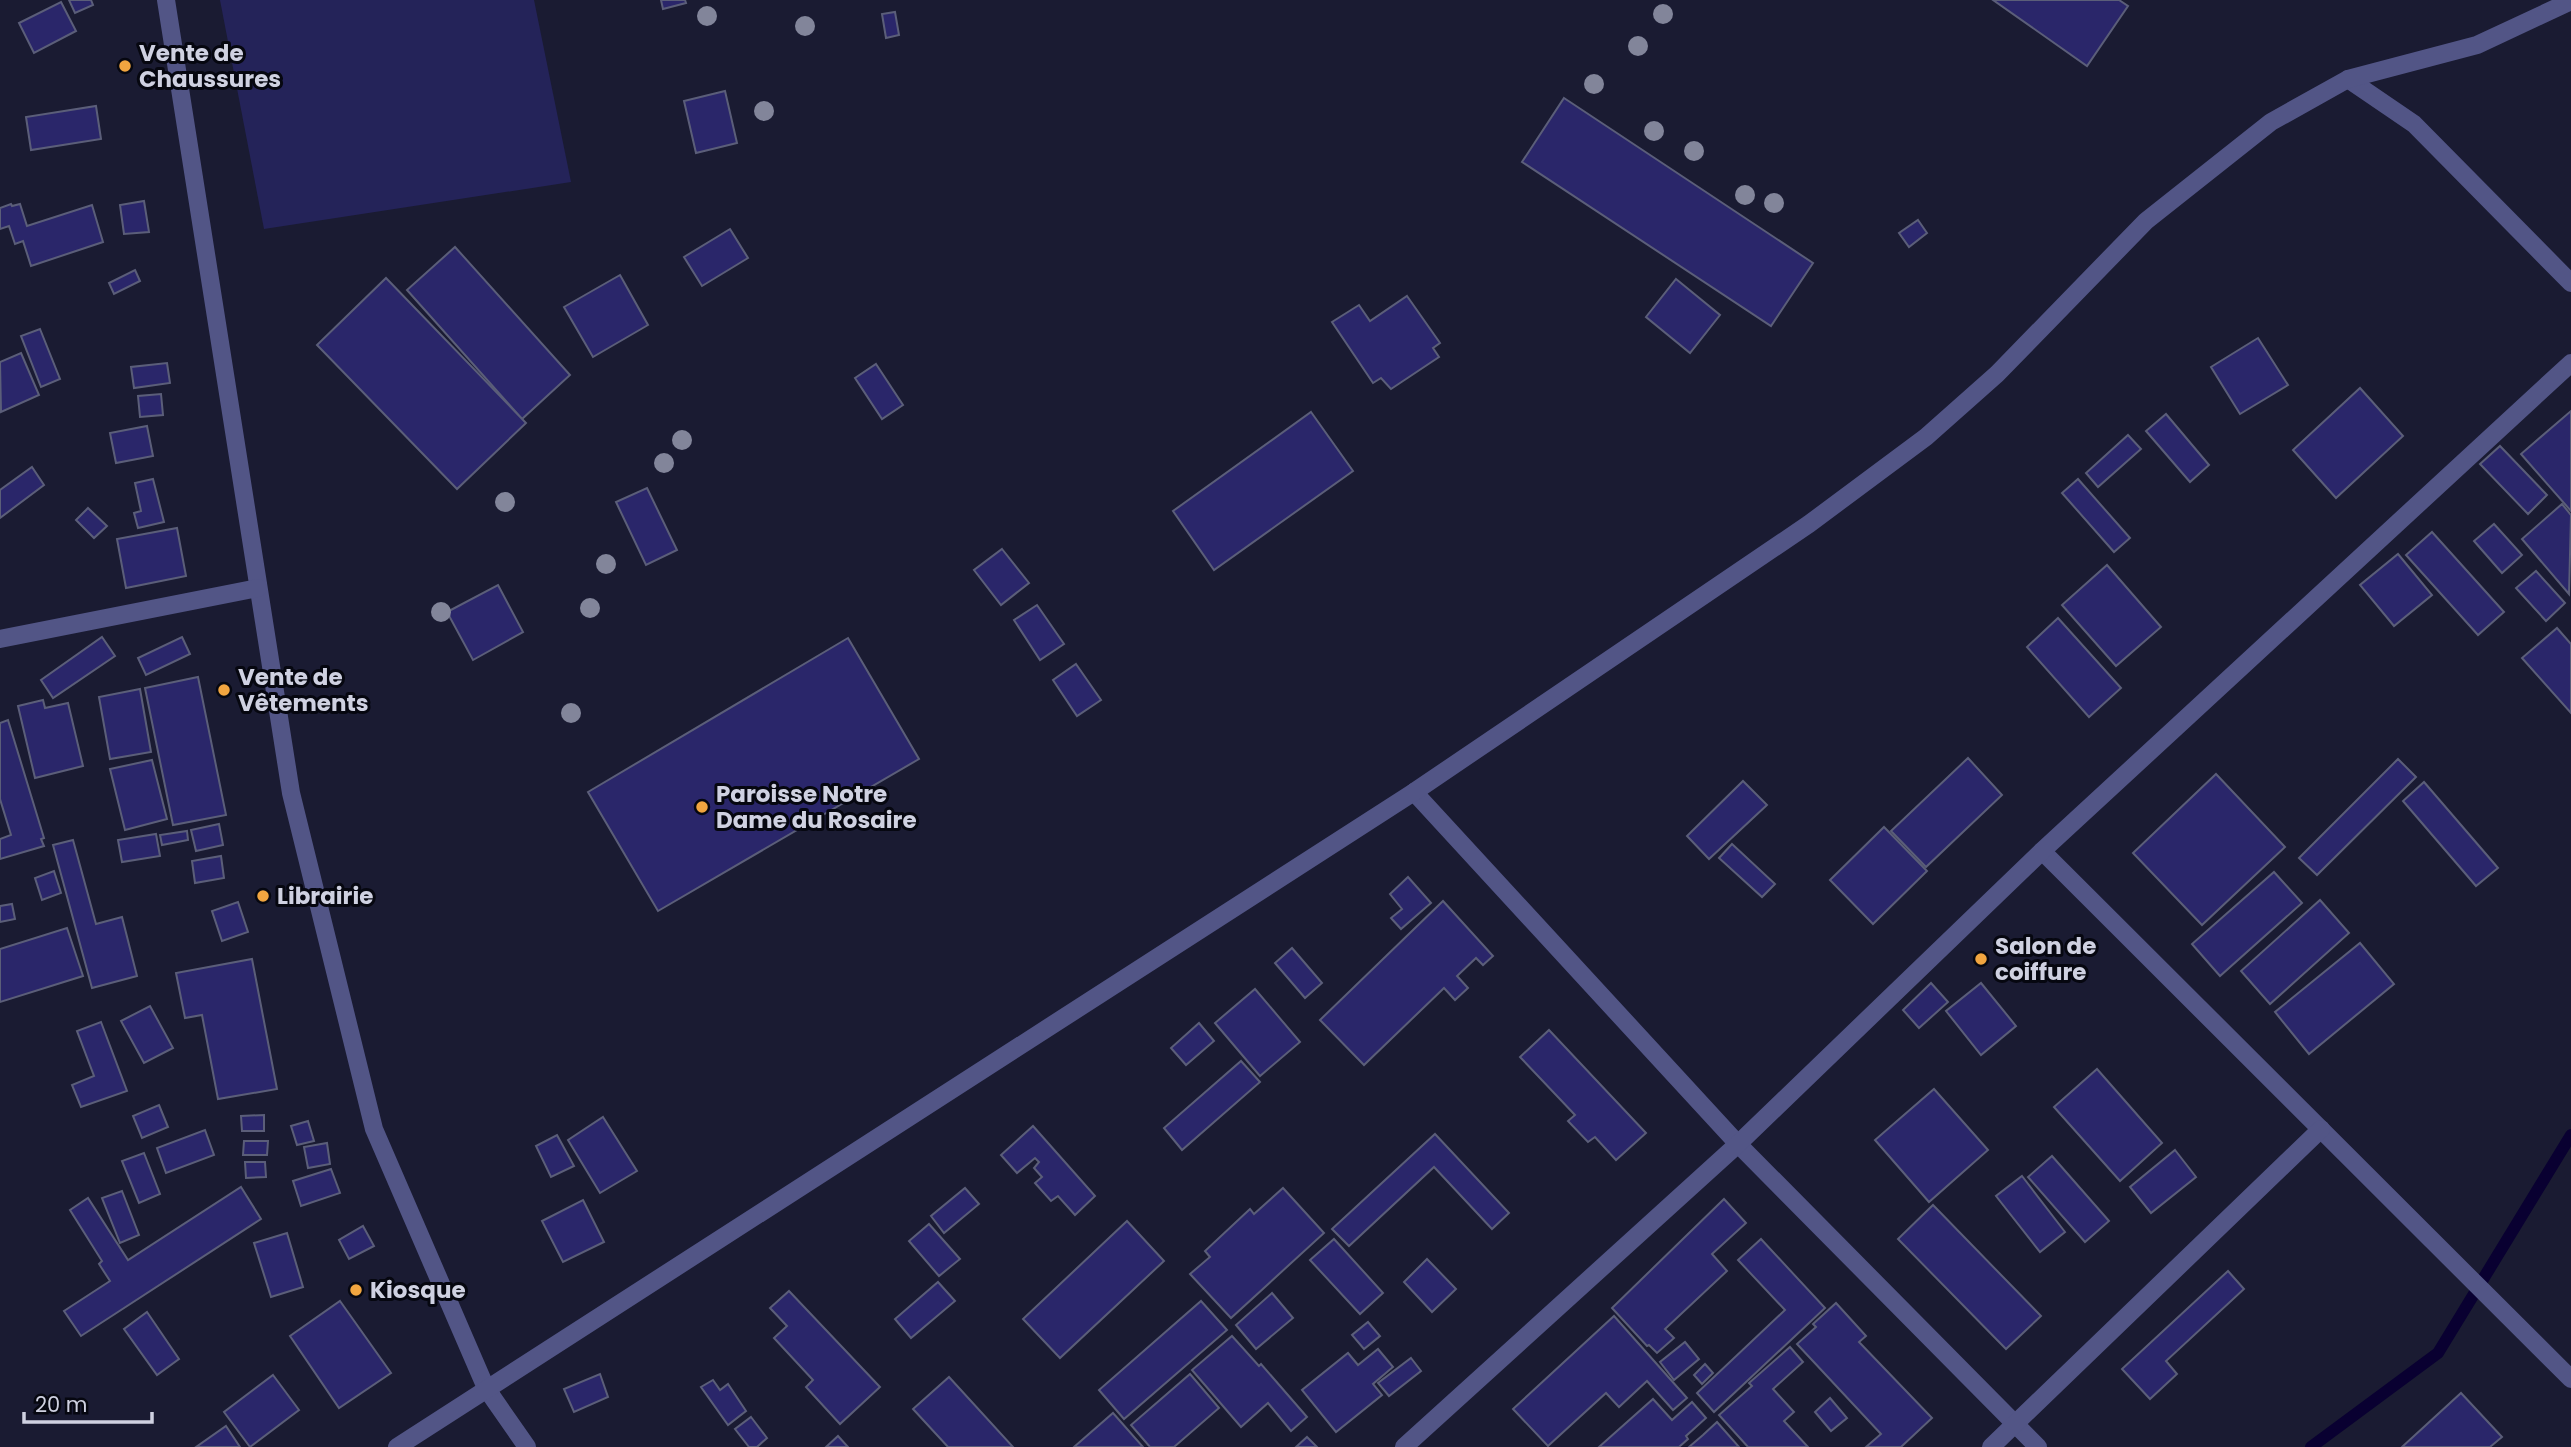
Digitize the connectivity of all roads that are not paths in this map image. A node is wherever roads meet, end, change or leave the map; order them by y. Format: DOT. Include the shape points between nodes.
graph roads {
  1 [pos="166,0"];
  2 [pos="2571,1"];
  3 [pos="2348,79"];
  4 [pos="2571,283"];
  5 [pos="2571,363"];
  6 [pos="258,588"];
  7 [pos="0,639"];
  8 [pos="1414,792"];
  9 [pos="2042,851"];
  10 [pos="2321,1129"];
  11 [pos="1738,1144"];
  12 [pos="2571,1379"];
  13 [pos="486,1388"];
  14 [pos="2015,1424"];
  15 [pos="397,1447"];
  16 [pos="527,1447"];
  17 [pos="1405,1447"];
  18 [pos="1991,1447"];
  19 [pos="2038,1447"];
  1 -- 6 [label="street"];
  2 -- 3 [label="street" via="2477,45"];
  3 -- 4 [label="street" via="2414,124"];
  3 -- 8 [label="street" via="2271,122 2146,221 1997,374 1926,438 1809,524"];
  5 -- 9 [label="street"];
  6 -- 7 [label="street"];
  6 -- 13 [label="street" via="291,793 373,1129"];
  8 -- 11 [label="street"];
  8 -- 13 [label="street"];
  9 -- 10 [label="street"];
  9 -- 11 [label="street"];
  10 -- 12 [label="street"];
  10 -- 14 [label="street"];
  11 -- 14 [label="street"];
  11 -- 17 [label="street"];
  13 -- 15 [label="street"];
  13 -- 16 [label="street"];
  14 -- 18 [label="street"];
  14 -- 19 [label="street"];
}
